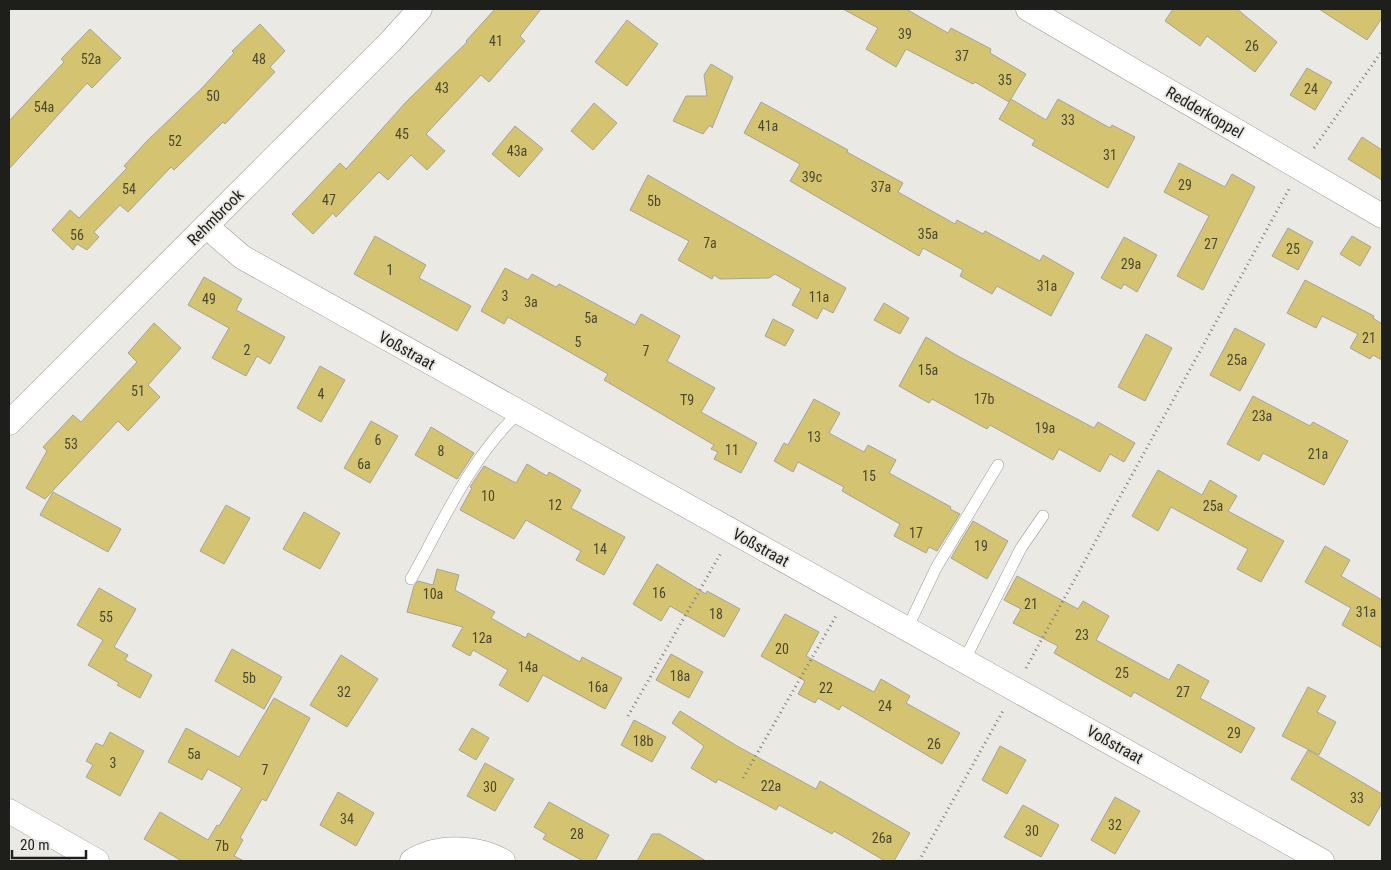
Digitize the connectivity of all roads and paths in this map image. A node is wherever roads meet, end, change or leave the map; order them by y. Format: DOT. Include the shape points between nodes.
graph roads {
  1 [pos="420,9"];
  2 [pos="1028,9"];
  3 [pos="1382,52"];
  4 [pos="1301,167"];
  5 [pos="1382,216"];
  6 [pos="206,226"];
  7 [pos="519,412"];
  8 [pos="9,423"];
  9 [pos="998,465"];
  10 [pos="1043,516"];
  11 [pos="733,532"];
  12 [pos="411,579"];
  13 [pos="850,597"];
  14 [pos="907,629"];
  15 [pos="964,661"];
  16 [pos="1015,689"];
  17 [pos="628,716"];
  18 [pos="743,778"];
  19 [pos="9,812"];
  20 [pos="97,861"];
  21 [pos="412,861"];
  22 [pos="503,861"];
  23 [pos="919,861"];
  24 [pos="1322,861"];
  1 -- 6 [label="street, Rehmbrook"];
  2 -- 4 [label="street, Redderkoppel"];
  3 -- 4 [label="path"];
  4 -- 5 [label="street, Redderkoppel"];
  4 -- 16 [label="path"];
  6 -- 7 [label="street, Voßstraat" via="242,257"];
  6 -- 8 [label="street, Rehmbrook"];
  7 -- 11 [label="street, Voßstraat"];
  7 -- 12 [label="lane" via="495,436 464,479"];
  9 -- 14 [label="lane" via="936,568"];
  10 -- 15 [label="lane" via="1022,548"];
  11 -- 13 [label="street, Voßstraat"];
  11 -- 17 [label="path"];
  13 -- 14 [label="street, Voßstraat"];
  13 -- 18 [label="path" via="837,613"];
  14 -- 15 [label="street, Voßstraat"];
  15 -- 16 [label="street, Voßstraat"];
  16 -- 23 [label="path"];
  16 -- 24 [label="street, Voßstraat"];
  19 -- 20 [label="street"];
  21 -- 22 [label="street" via="422,855 465,848"];
}
